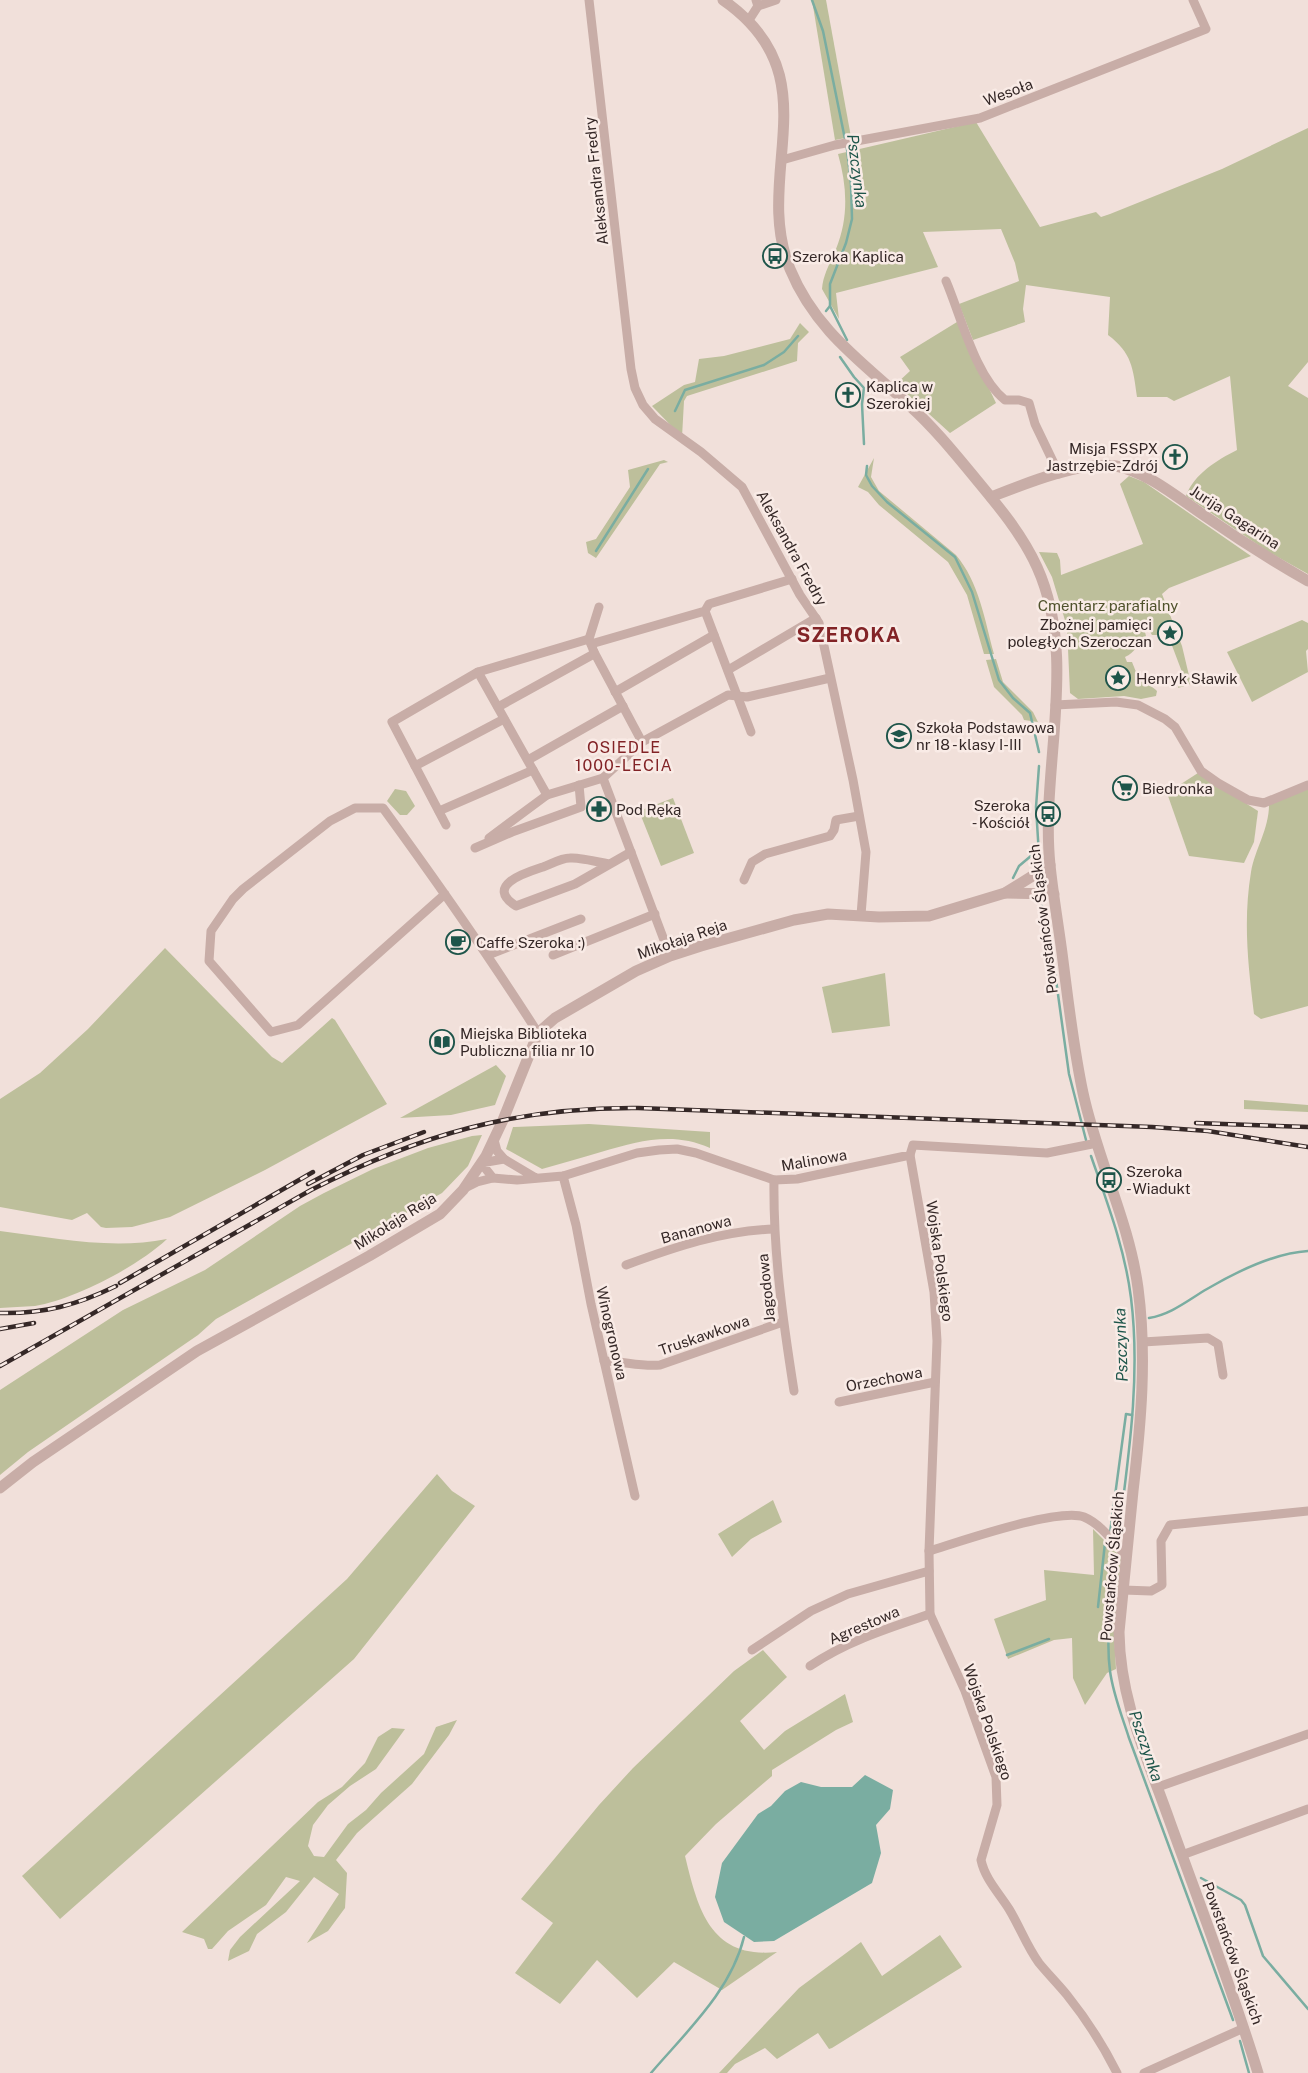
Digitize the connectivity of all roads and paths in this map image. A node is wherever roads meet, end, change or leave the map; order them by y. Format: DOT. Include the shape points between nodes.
graph roads {
  1 [pos="589,0"];
  2 [pos="723,0"];
  3 [pos="776,0"];
  4 [pos="1193,0"];
  5 [pos="757,3"];
  6 [pos="749,20"];
  7 [pos="782,160"];
  8 [pos="946,281"];
  9 [pos="1059,474"];
  10 [pos="991,497"];
  11 [pos="792,579"];
  12 [pos="1308,581"];
  13 [pos="599,607"];
  14 [pos="705,611"];
  15 [pos="816,618"];
  16 [pos="714,635"];
  17 [pos="591,645"];
  18 [pos="728,670"];
  19 [pos="478,672"];
  20 [pos="830,678"];
  21 [pos="615,692"];
  22 [pos="737,696"];
  23 [pos="1055,705"];
  24 [pos="623,706"];
  25 [pos="498,707"];
  26 [pos="504,719"];
  27 [pos="751,732"];
  28 [pos="642,742"];
  29 [pos="528,760"];
  30 [pos="415,766"];
  31 [pos="533,770"];
  32 [pos="603,778"];
  33 [pos="579,785"];
  34 [pos="1308,785"];
  35 [pos="547,795"];
  36 [pos="438,811"];
  37 [pos="859,816"];
  38 [pos="446,825"];
  39 [pos="631,852"];
  40 [pos="608,864"];
  41 [pos="1050,864"];
  42 [pos="744,880"];
  43 [pos="1006,893"];
  44 [pos="445,894"];
  45 [pos="1054,894"];
  46 [pos="655,914"];
  47 [pos="861,915"];
  48 [pos="581,920"];
  49 [pos="488,955"];
  50 [pos="553,955"];
  51 [pos="670,956"];
  52 [pos="538,1032"];
  53 [pos="494,1140"];
  54 [pos="1097,1143"];
  55 [pos="910,1155"];
  56 [pos="504,1159"];
  57 [pos="481,1163"];
  58 [pos="563,1176"];
  59 [pos="493,1178"];
  60 [pos="536,1178"];
  61 [pos="774,1180"];
  62 [pos="463,1190"];
  63 [pos="774,1229"];
  64 [pos="626,1265"];
  65 [pos="783,1322"];
  66 [pos="1143,1342"];
  67 [pos="604,1361"];
  68 [pos="1223,1375"];
  69 [pos="935,1382"];
  70 [pos="794,1391"];
  71 [pos="839,1402"];
  72 [pos="0,1488"];
  73 [pos="635,1496"];
  74 [pos="1308,1511"];
  75 [pos="929,1551"];
  76 [pos="1126,1556"];
  77 [pos="929,1571"];
  78 [pos="1123,1590"];
  79 [pos="930,1614"];
  80 [pos="752,1650"];
  81 [pos="810,1666"];
  82 [pos="1308,1734"];
  83 [pos="1158,1787"];
  84 [pos="1308,1809"];
  85 [pos="1182,1855"];
  86 [pos="1244,2028"];
  87 [pos="1116,2073"];
  88 [pos="1144,2073"];
  89 [pos="1258,2073"];
  1 -- 11 [label="street, Aleksandra Fredry" via="635,388 655,419 742,487"];
  2 -- 6 [label="street, Powstańców Śląskich"];
  3 -- 5 [label="street"];
  4 -- 7 [label="street, Wesoła" via="1206,29 980,118 835,145"];
  5 -- 6 [label="street"];
  6 -- 7 [label="street, Powstańców Śląskich" via="763,38 782,85"];
  7 -- 10 [label="street, Powstańców Śląskich" via="779,214 782,242 799,288 837,340 915,411"];
  8 -- 9 [label="street" via="969,342 990,385 1004,400 1029,403"];
  9 -- 10 [label="street, Jurija Gagarina"];
  9 -- 12 [label="street, Jurija Gagarina" via="1096,466 1115,466 1132,471"];
  10 -- 23 [label="street, Powstańców Śląskich" via="1023,540 1044,584 1055,647"];
  11 -- 14 [label="street" via="709,604"];
  11 -- 15 [label="street, Aleksandra Fredry"];
  13 -- 17 [label="street"];
  14 -- 16 [label="street"];
  14 -- 17 [label="street"];
  15 -- 18 [label="street"];
  15 -- 20 [label="street, Aleksandra Fredry"];
  16 -- 18 [label="street"];
  16 -- 21 [label="street"];
  17 -- 19 [label="street"];
  17 -- 21 [label="street"];
  17 -- 25 [label="street" via="592,655"];
  18 -- 22 [label="street"];
  19 -- 25 [label="street"];
  19 -- 30 [label="street" via="392,722"];
  20 -- 22 [label="street" via="747,697"];
  20 -- 37 [label="street, Aleksandra Fredry"];
  21 -- 24 [label="street"];
  22 -- 27 [label="street"];
  22 -- 28 [label="street" via="728,695"];
  23 -- 34 [label="street" via="1116,702 1138,705 1175,726 1201,771 1248,800 1264,804"];
  23 -- 41 [label="street, Powstańców Śląskich" via="1048,798"];
  24 -- 28 [label="street"];
  24 -- 29 [label="street"];
  25 -- 26 [label="street"];
  26 -- 29 [label="street"];
  26 -- 30 [label="street"];
  28 -- 32 [label="street"];
  29 -- 31 [label="street"];
  30 -- 36 [label="street"];
  31 -- 35 [label="street"];
  31 -- 36 [label="street"];
  32 -- 33 [label="street"];
  32 -- 39 [label="street"];
  33 -- 35 [label="street"];
  33 -- 35 [label="street" via="581,807 475,848"];
  36 -- 38 [label="street"];
  37 -- 42 [label="street" via="836,820 830,836 765,854 752,862"];
  37 -- 47 [label="street, Aleksandra Fredry" via="866,852"];
  39 -- 40 [label="street"];
  39 -- 46 [label="street"];
  40 -- 40 [label="street" via="575,884 516,906 510,902 506,892 509,881 518,876 570,858"];
  41 -- 43 [label="street, Mikołaja Reja"];
  41 -- 45 [label="street, Powstańców Śląskich"];
  43 -- 45 [label="street, Mikołaja Reja"];
  43 -- 47 [label="street, Mikołaja Reja" via="929,916"];
  44 -- 44 [label="street" via="383,808 356,808 330,821 233,899 211,931 209,961 271,1032 298,1024"];
  44 -- 49 [label="street"];
  45 -- 54 [label="street, Powstańców Śląskich" via="1083,1095"];
  46 -- 50 [label="street"];
  46 -- 51 [label="street"];
  47 -- 51 [label="street, Mikołaja Reja" via="828,914 794,920"];
  48 -- 49 [label="street"];
  49 -- 52 [label="street"];
  51 -- 52 [label="street, Mikołaja Reja" via="636,971 555,1018"];
  52 -- 53 [label="street, Mikołaja Reja"];
  53 -- 56 [label="street"];
  53 -- 57 [label="street, Mikołaja Reja"];
  54 -- 55 [label="street, Malinowa" via="1047,1153 913,1145"];
  54 -- 66 [label="street, Powstańców Śląskich" via="1129,1241 1138,1286"];
  55 -- 61 [label="street, Malinowa" via="797,1179"];
  55 -- 69 [label="street, Wojska Polskiego" via="934,1292"];
  56 -- 57 [label="street"];
  56 -- 60 [label="street"];
  57 -- 59 [label="street"];
  57 -- 62 [label="street, Mikołaja Reja"];
  58 -- 60 [label="street, Malinowa"];
  58 -- 61 [label="street, Malinowa" via="637,1154 671,1149 696,1153"];
  58 -- 67 [label="street, Winogronowa"];
  59 -- 60 [label="street, Malinowa"];
  59 -- 62 [label="street"];
  61 -- 63 [label="street, Jagodowa"];
  62 -- 72 [label="street, Mikołaja Reja" via="440,1214 198,1351 40,1457"];
  63 -- 64 [label="street, Bananowa" via="706,1238"];
  63 -- 65 [label="street, Jagodowa"];
  65 -- 67 [label="street, Truskawkowa" via="660,1365"];
  65 -- 70 [label="street, Jagodowa"];
  66 -- 68 [label="street" via="1208,1338 1218,1344"];
  66 -- 76 [label="street, Powstańców Śląskich" via="1143,1388"];
  67 -- 73 [label="street, Winogronowa"];
  69 -- 71 [label="street, Orzechowa"];
  69 -- 75 [label="street, Wojska Polskiego"];
  74 -- 78 [label="street" via="1170,1525 1161,1541 1162,1585 1151,1591"];
  75 -- 76 [label="street" via="1052,1516 1074,1515 1097,1525"];
  75 -- 77 [label="street, Wojska Polskiego"];
  76 -- 78 [label="street, Powstańców Śląskich"];
  77 -- 79 [label="street, Wojska Polskiego"];
  77 -- 80 [label="street" via="848,1594 811,1611"];
  78 -- 83 [label="street, Powstańców Śląskich" via="1119,1632 1124,1688"];
  79 -- 81 [label="street, Agrestowa" via="866,1636"];
  79 -- 87 [label="street, Wojska Polskiego" via="965,1691 996,1777 998,1805 981,1860 987,1878 1039,1963 1094,2031"];
  82 -- 83 [label="street"];
  83 -- 85 [label="street, Powstańców Śląskich"];
  84 -- 85 [label="street"];
  85 -- 86 [label="street, Powstańców Śląskich"];
  86 -- 88 [label="street"];
  86 -- 89 [label="street, Powstańców Śląskich"];
}
